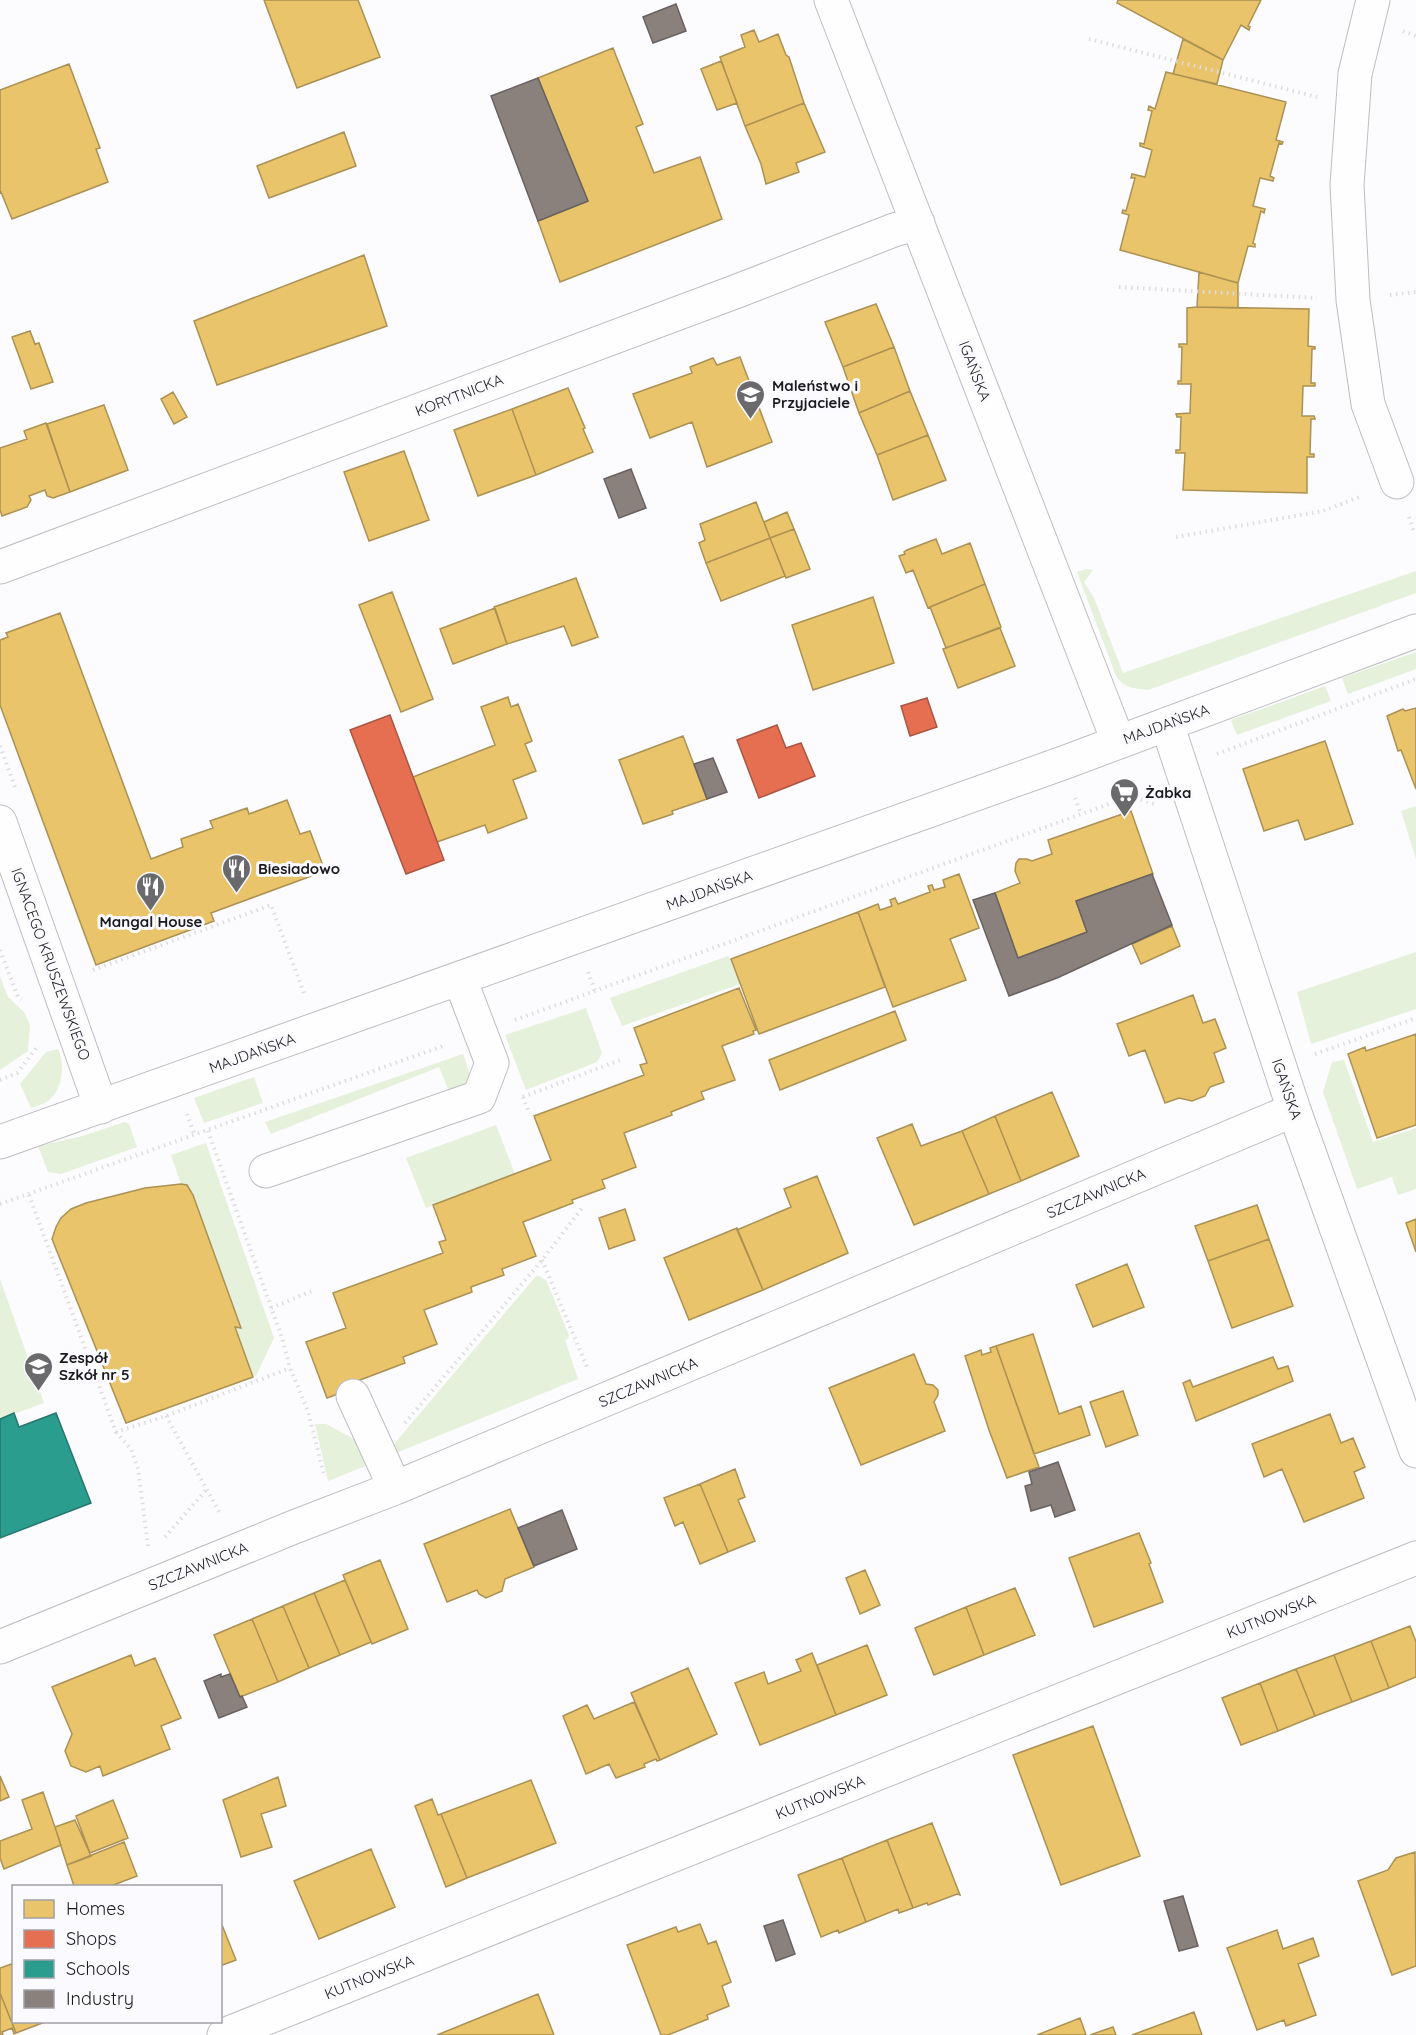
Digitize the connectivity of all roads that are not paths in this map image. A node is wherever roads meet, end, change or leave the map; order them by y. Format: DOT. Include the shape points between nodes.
graph roads {
  1 [pos="831,0"];
  2 [pos="1373,0"];
  3 [pos="918,223"];
  4 [pos="1397,482"];
  5 [pos="0,567"];
  6 [pos="1416,631"];
  7 [pos="1167,724"];
  8 [pos="1118,741"];
  9 [pos="0,822"];
  10 [pos="460,979"];
  11 [pos="101,1107"];
  12 [pos="1294,1110"];
  13 [pos="0,1142"];
  14 [pos="266,1171"];
  15 [pos="353,1396"];
  16 [pos="1416,1451"];
  17 [pos="395,1488"];
  18 [pos="1416,1558"];
  19 [pos="0,1647"];
  20 [pos="224,2035"];
  1 -- 3 [label="street, IGAŃSKA"];
  2 -- 4 [label="street" via="1355,74 1347,185 1353,300 1368,404"];
  3 -- 5 [label="street, KORYTNICKA"];
  3 -- 8 [label="street, IGAŃSKA"];
  6 -- 7 [label="street, MAJDAŃSKA"];
  7 -- 8 [label="street, MAJDAŃSKA"];
  7 -- 12 [label="street, IGAŃSKA"];
  8 -- 10 [label="street, MAJDAŃSKA"];
  9 -- 11 [label="street, IGNACEGO KRUSZEWSKIEGO"];
  10 -- 11 [label="street, MAJDAŃSKA"];
  10 -- 14 [label="street" via="492,1063 480,1097"];
  11 -- 13 [label="street, MAJDAŃSKA"];
  12 -- 16 [label="street, IGAŃSKA"];
  12 -- 17 [label="street, SZCZAWNICKA"];
  15 -- 17 [label="street"];
  17 -- 19 [label="street, SZCZAWNICKA"];
  18 -- 20 [label="street, KUTNOWSKA"];
}
